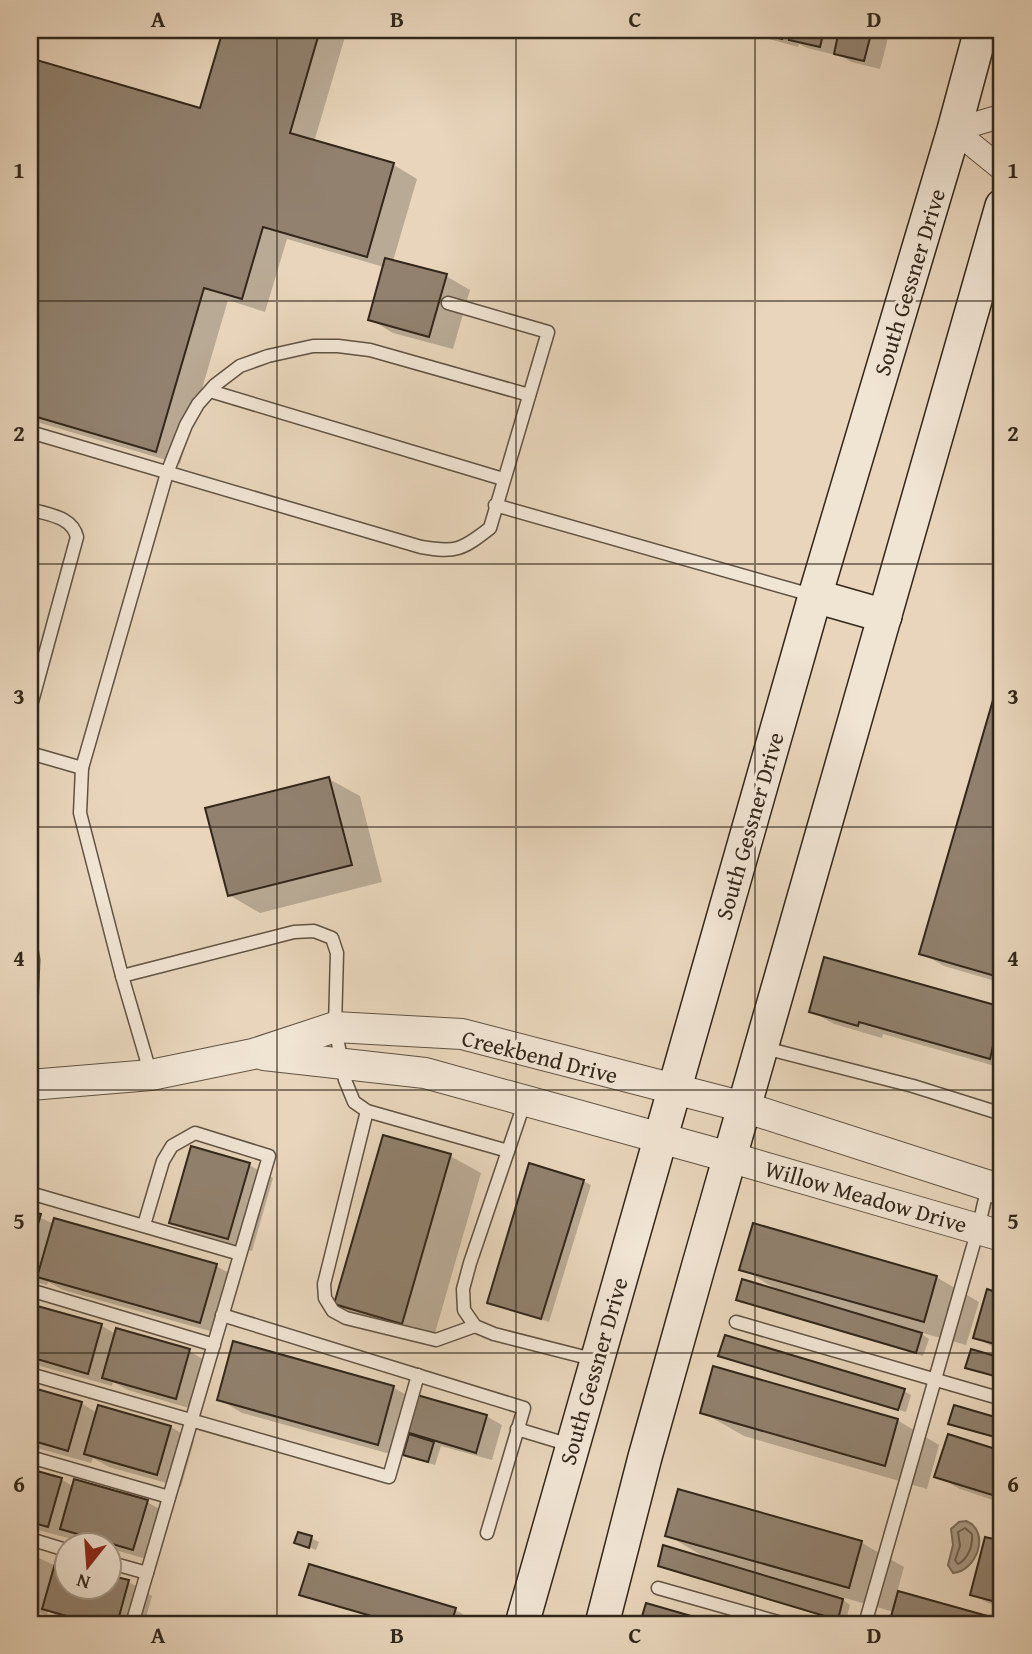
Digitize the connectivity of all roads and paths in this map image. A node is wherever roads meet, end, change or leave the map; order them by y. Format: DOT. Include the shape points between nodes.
graph roads {
  1 [pos="981,30"];
  2 [pos="1002,116"];
  3 [pos="954,130"];
  4 [pos="1002,169"];
  5 [pos="1002,206"];
  6 [pos="448,303"];
  7 [pos="210,391"];
  8 [pos="529,396"];
  9 [pos="30,432"];
  10 [pos="167,473"];
  11 [pos="503,479"];
  12 [pos="495,505"];
  13 [pos="30,509"];
  14 [pos="815,596"];
  15 [pos="885,616"];
  16 [pos="30,709"];
  17 [pos="30,753"];
  18 [pos="82,768"];
  19 [pos="30,941"];
  20 [pos="32,960"];
  21 [pos="122,976"];
  22 [pos="335,1027"];
  23 [pos="30,1031"];
  24 [pos="761,1047"];
  25 [pos="253,1054"];
  26 [pos="342,1064"];
  27 [pos="151,1075"];
  28 [pos="30,1085"];
  29 [pos="674,1090"];
  30 [pos="525,1101"];
  31 [pos="744,1107"];
  32 [pos="367,1111"];
  33 [pos="1002,1114"];
  34 [pos="661,1138"];
  35 [pos="508,1151"];
  36 [pos="729,1157"];
  37 [pos="995,1188"];
  38 [pos="30,1193"];
  39 [pos="144,1225"];
  40 [pos="990,1233"];
  41 [pos="240,1254"];
  42 [pos="30,1290"];
  43 [pos="222,1315"];
  44 [pos="736,1322"];
  45 [pos="475,1326"];
  46 [pos="214,1345"];
  47 [pos="597,1360"];
  48 [pos="30,1374"];
  49 [pos="418,1375"];
  50 [pos="935,1380"];
  51 [pos="1002,1399"];
  52 [pos="192,1420"];
  53 [pos="517,1429"];
  54 [pos="572,1446"];
  55 [pos="30,1457"];
  56 [pos="169,1497"];
  57 [pos="487,1533"];
  58 [pos="30,1539"];
  59 [pos="52,1546"];
  60 [pos="122,1566"];
  61 [pos="147,1573"];
  62 [pos="658,1588"];
  63 [pos="132,1624"];
  64 [pos="522,1624"];
  65 [pos="602,1624"];
  66 [pos="785,1624"];
  67 [pos="865,1624"];
  1 -- 3 [label="main road, South Gessner Drive"];
  2 -- 3 [label="street"];
  3 -- 4 [label="street"];
  3 -- 14 [label="main road, South Gessner Drive"];
  5 -- 15 [label="main road"];
  6 -- 8 [label="lane" via="548,332"];
  7 -- 8 [label="lane" via="240,366 268,356 313,346 338,346 370,350"];
  7 -- 10 [label="lane" via="186,425"];
  7 -- 11 [label="lane"];
  8 -- 11 [label="lane"];
  9 -- 10 [label="lane"];
  10 -- 12 [label="lane" via="443,551 466,547 490,528"];
  10 -- 18 [label="lane"];
  11 -- 12 [label="lane"];
  12 -- 14 [label="lane"];
  13 -- 16 [label="lane" via="67,521 77,537"];
  14 -- 15 [label="main road"];
  14 -- 29 [label="main road, South Gessner Drive"];
  15 -- 24 [label="main road"];
  17 -- 18 [label="lane"];
  18 -- 21 [label="lane" via="80,813"];
  19 -- 20 [label="lane"];
  20 -- 23 [label="lane"];
  21 -- 22 [label="lane" via="294,932 314,931 332,938 337,953"];
  21 -- 27 [label="lane"];
  22 -- 25 [label="street, Creekbend Drive"];
  22 -- 26 [label="lane"];
  22 -- 29 [label="street, Creekbend Drive" via="462,1034"];
  24 -- 31 [label="main road"];
  24 -- 33 [label="lane"];
  25 -- 26 [label="street, Creekbend Drive"];
  25 -- 27 [label="street, Creekbend Drive"];
  26 -- 30 [label="street, Creekbend Drive" via="425,1073"];
  26 -- 32 [label="lane" via="348,1091"];
  27 -- 28 [label="street, Creekbend Drive"];
  29 -- 31 [label="street, Creekbend Drive"];
  29 -- 34 [label="main road, South Gessner Drive"];
  30 -- 34 [label="street, Creekbend Drive"];
  30 -- 35 [label="lane"];
  31 -- 36 [label="main road"];
  31 -- 37 [label="street, Willow Meadow Drive"];
  32 -- 35 [label="lane"];
  32 -- 45 [label="lane" via="324,1284 325,1298 333,1311 346,1318 417,1337 436,1340"];
  34 -- 36 [label="street, Creekbend Drive"];
  34 -- 47 [label="main road, South Gessner Drive"];
  35 -- 45 [label="lane" via="463,1289 464,1310"];
  36 -- 40 [label="street, Willow Meadow Drive"];
  36 -- 65 [label="main road"];
  37 -- 40 [label="lane"];
  38 -- 39 [label="lane"];
  39 -- 41 [label="lane"];
  39 -- 41 [label="lane" via="163,1161 173,1146 195,1133 269,1156"];
  40 -- 50 [label="lane"];
  41 -- 43 [label="lane"];
  42 -- 46 [label="lane"];
  43 -- 46 [label="lane"];
  43 -- 49 [label="lane"];
  44 -- 50 [label="lane"];
  45 -- 47 [label="lane"];
  46 -- 52 [label="lane"];
  47 -- 54 [label="main road, South Gessner Drive"];
  48 -- 52 [label="lane"];
  49 -- 52 [label="lane" via="388,1477"];
  49 -- 53 [label="lane" via="524,1408"];
  50 -- 51 [label="lane"];
  50 -- 67 [label="lane"];
  52 -- 56 [label="lane"];
  53 -- 54 [label="lane"];
  53 -- 57 [label="lane"];
  54 -- 64 [label="main road, South Gessner Drive"];
  55 -- 56 [label="lane"];
  56 -- 61 [label="lane"];
  58 -- 59 [label="lane"];
  60 -- 61 [label="lane"];
  61 -- 63 [label="lane"];
  62 -- 66 [label="lane"];
}
